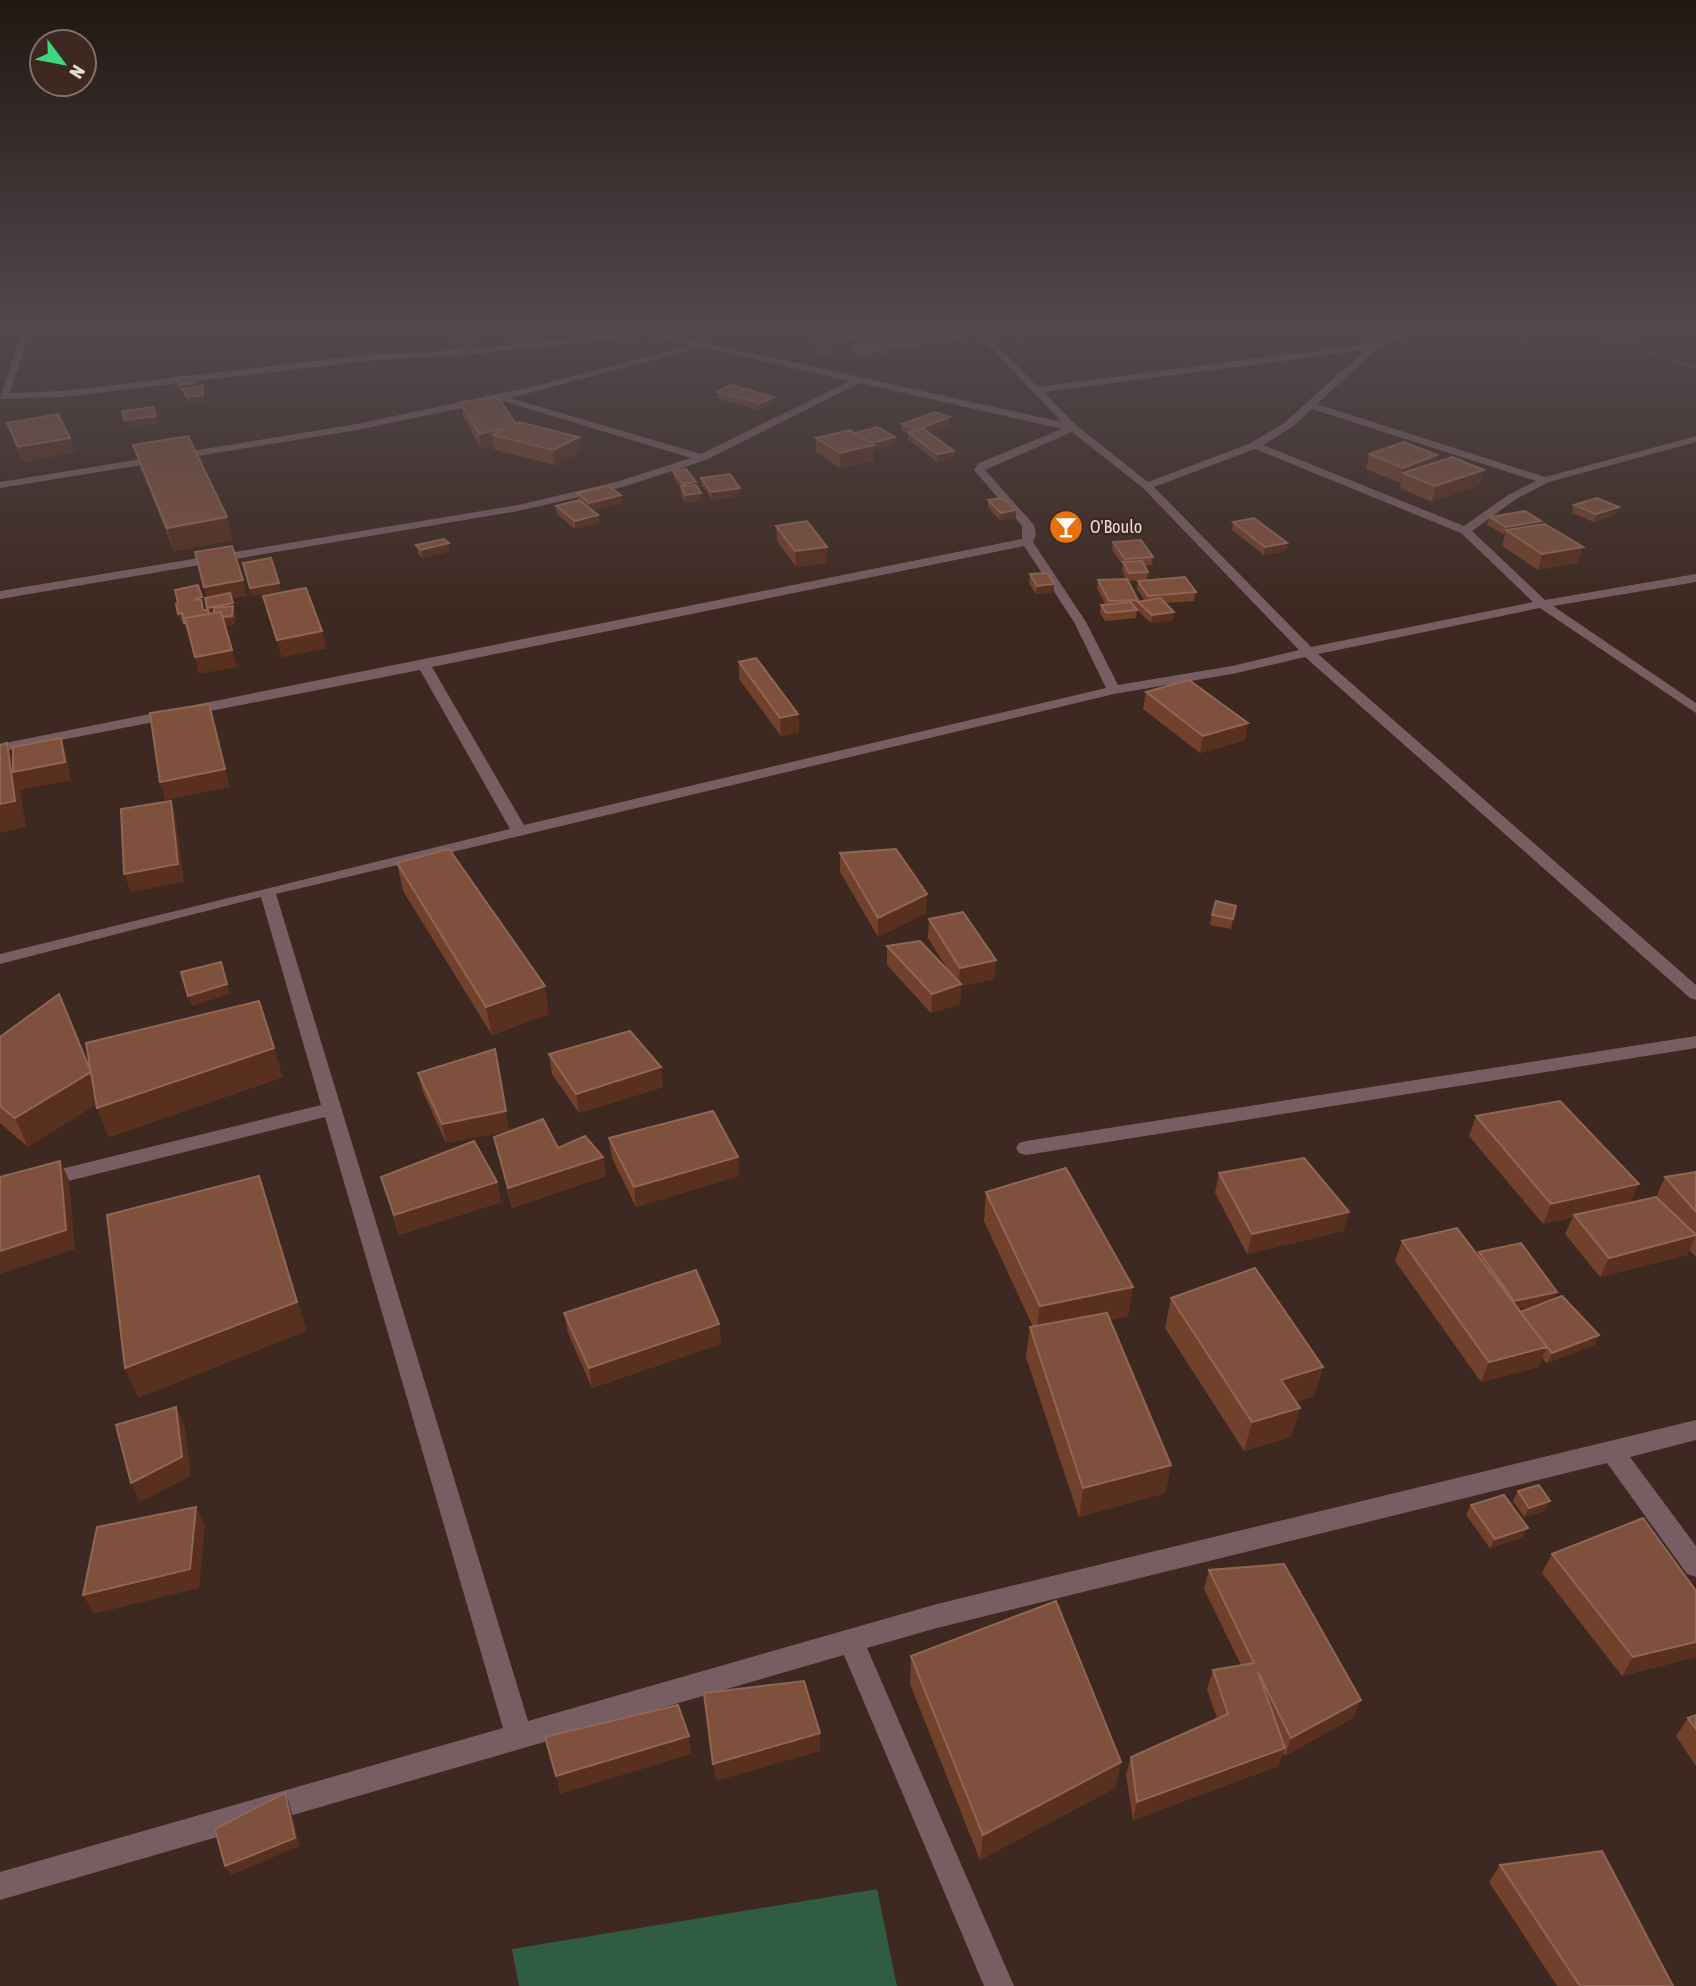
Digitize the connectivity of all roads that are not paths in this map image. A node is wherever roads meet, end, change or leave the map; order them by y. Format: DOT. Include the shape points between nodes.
graph roads {
  1 [pos="378,423"];
  2 [pos="583,423"];
  3 [pos="773,423"];
  4 [pos="1050,423"];
  5 [pos="1068,423"];
  6 [pos="1290,423"];
  7 [pos="1366,423"];
  8 [pos="1073,428"];
  9 [pos="1696,439"];
  10 [pos="1255,445"];
  11 [pos="702,458"];
  12 [pos="1545,480"];
  13 [pos="0,485"];
  14 [pos="1147,486"];
  15 [pos="1465,531"];
  16 [pos="1027,542"];
  17 [pos="1696,578"];
  18 [pos="0,595"];
  19 [pos="1542,604"];
  20 [pos="1308,652"];
  21 [pos="424,665"];
  22 [pos="1114,690"];
  23 [pos="1696,709"];
  24 [pos="0,748"];
  25 [pos="520,832"];
  26 [pos="267,891"];
  27 [pos="0,959"];
  28 [pos="1696,994"];
  29 [pos="1696,1042"];
  30 [pos="332,1109"];
  31 [pos="1026,1148"];
  32 [pos="0,1191"];
  33 [pos="1696,1430"];
  34 [pos="1612,1452"];
  35 [pos="1696,1566"];
  36 [pos="851,1640"];
  37 [pos="519,1735"];
  38 [pos="0,1886"];
  39 [pos="999,1986"];
  1 -- 13 [label="street"];
  2 -- 11 [label="street"];
  3 -- 11 [label="street"];
  4 -- 8 [label="street"];
  5 -- 8 [label="street"];
  6 -- 10 [label="street"];
  7 -- 12 [label="street"];
  8 -- 14 [label="street"];
  8 -- 16 [label="street" via="979,467 1028,525"];
  9 -- 12 [label="street"];
  10 -- 14 [label="street"];
  10 -- 15 [label="street"];
  11 -- 18 [label="street" via="619,485 518,508"];
  12 -- 15 [label="street"];
  14 -- 20 [label="street"];
  15 -- 19 [label="street"];
  16 -- 21 [label="street"];
  16 -- 22 [label="street" via="1080,621"];
  17 -- 19 [label="street"];
  19 -- 20 [label="street"];
  19 -- 23 [label="street"];
  20 -- 22 [label="street"];
  20 -- 28 [label="street"];
  21 -- 24 [label="street"];
  21 -- 25 [label="street"];
  22 -- 25 [label="street"];
  25 -- 26 [label="street"];
  26 -- 27 [label="street"];
  26 -- 30 [label="street"];
  29 -- 31 [label="street"];
  30 -- 32 [label="street"];
  30 -- 37 [label="street"];
  33 -- 34 [label="street"];
  34 -- 35 [label="street"];
  34 -- 36 [label="street"];
  36 -- 37 [label="street"];
  36 -- 39 [label="street"];
  37 -- 38 [label="street"];
}
